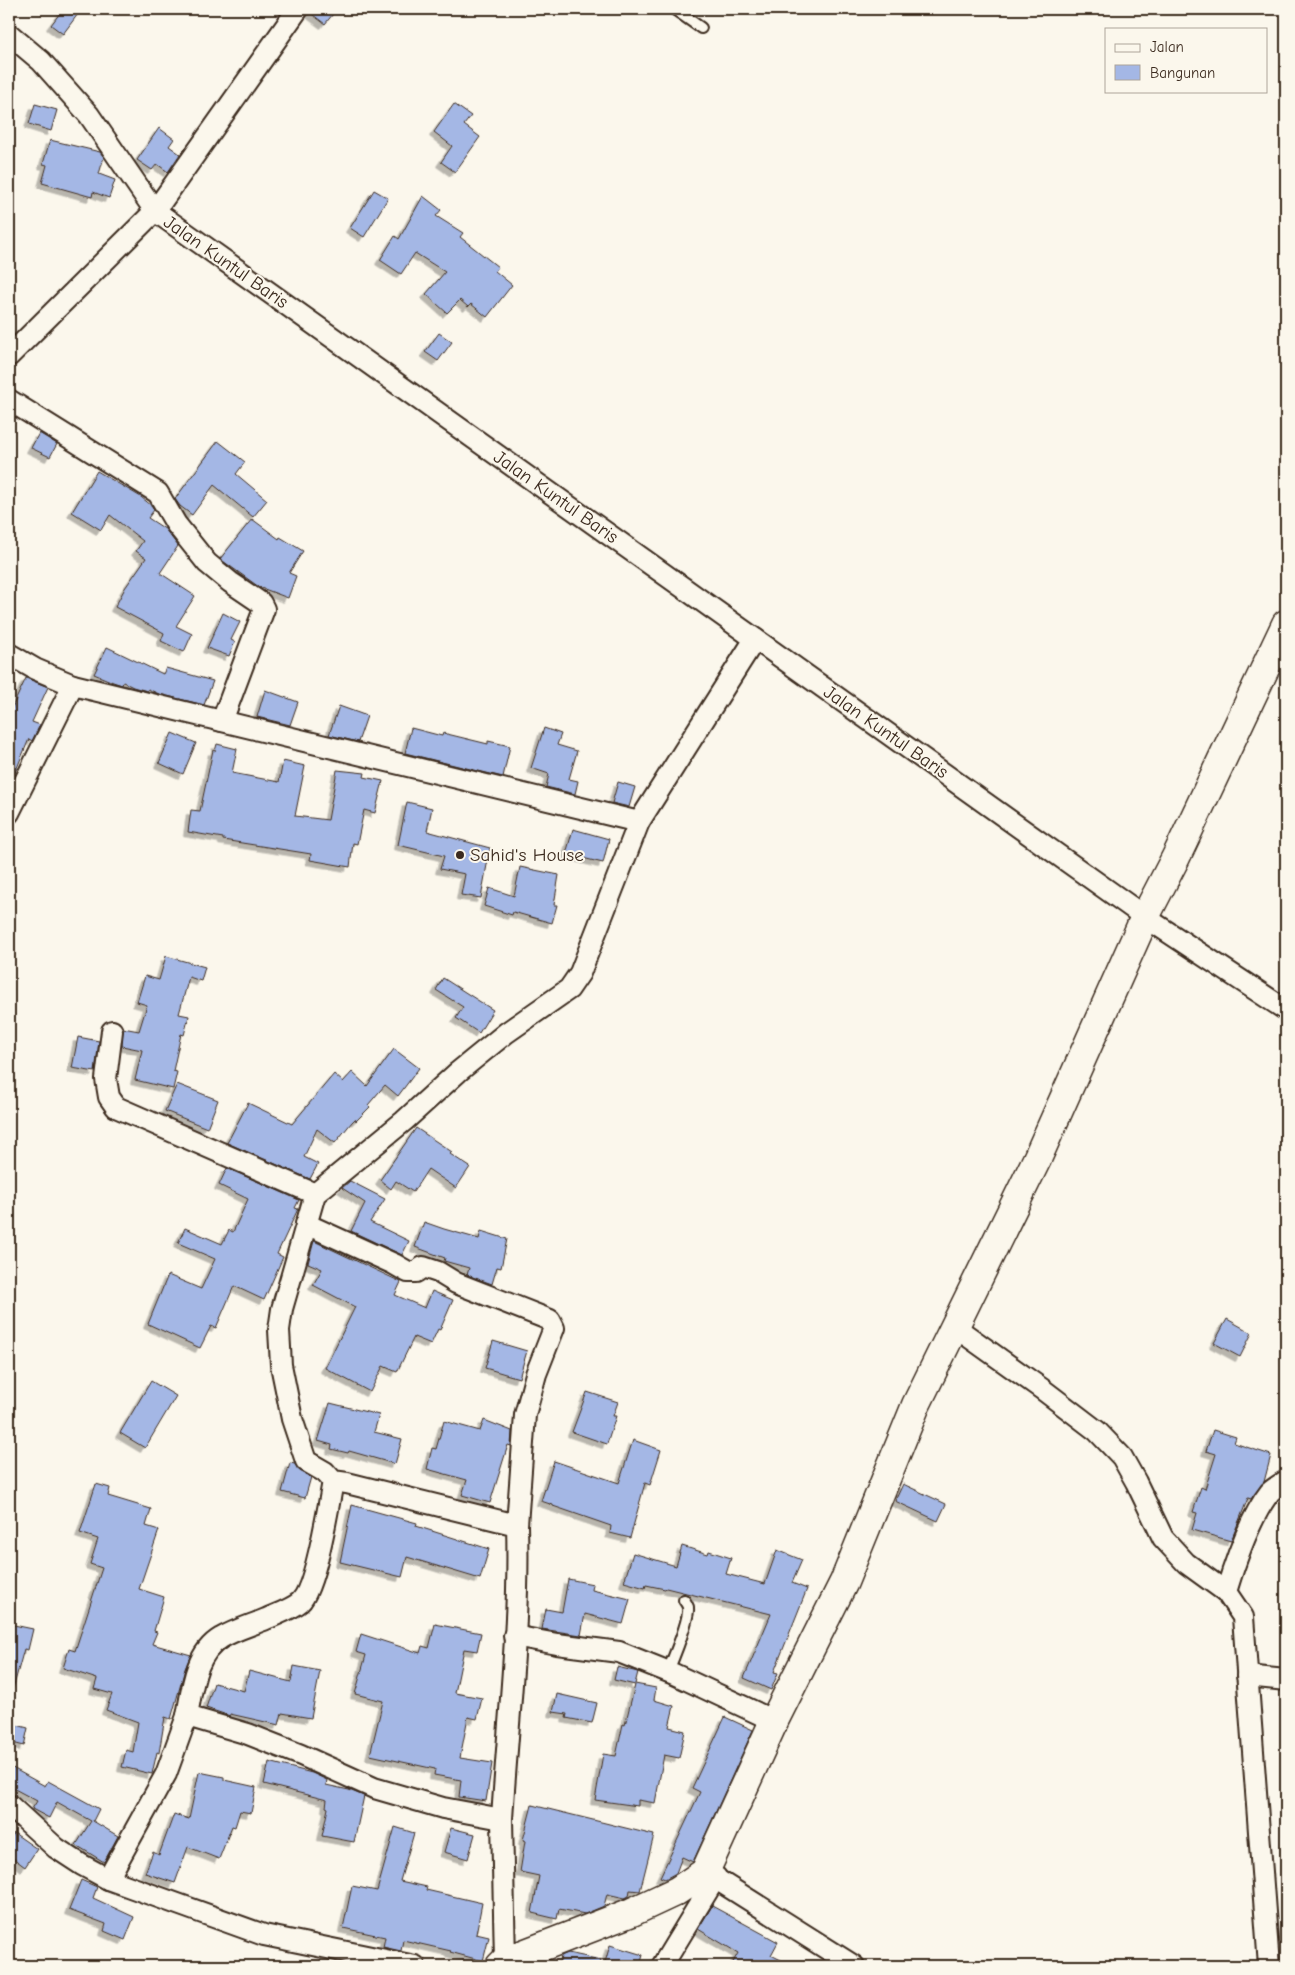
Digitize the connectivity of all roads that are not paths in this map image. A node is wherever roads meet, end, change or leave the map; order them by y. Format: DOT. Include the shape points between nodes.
graph roads {
  1 [pos="298,9"];
  2 [pos="674,9"];
  3 [pos="701,28"];
  4 [pos="9,34"];
  5 [pos="155,211"];
  6 [pos="9,356"];
  7 [pos="9,400"];
  8 [pos="1286,624"];
  9 [pos="755,639"];
  10 [pos="9,654"];
  11 [pos="73,685"];
  12 [pos="222,721"];
  13 [pos="9,813"];
  14 [pos="639,822"];
  15 [pos="1145,917"];
  16 [pos="1286,1010"];
  17 [pos="112,1031"];
  18 [pos="315,1194"];
  19 [pos="306,1224"];
  20 [pos="955,1327"];
  21 [pos="333,1481"];
  22 [pos="1286,1481"];
  23 [pos="517,1526"];
  24 [pos="1226,1592"];
  25 [pos="684,1600"];
  26 [pos="514,1636"];
  27 [pos="668,1671"];
  28 [pos="1247,1676"];
  29 [pos="1286,1680"];
  30 [pos="187,1716"];
  31 [pos="774,1721"];
  32 [pos="9,1805"];
  33 [pos="502,1819"];
  34 [pos="711,1874"];
  35 [pos="108,1879"];
  36 [pos="502,1964"];
  37 [pos="415,1966"];
  38 [pos="662,1966"];
  39 [pos="854,1966"];
  40 [pos="1269,1966"];
  1 -- 5 [label="street"];
  2 -- 3 [label="lane"];
  4 -- 5 [label="street, Jalan Kuntul Baris" via="41,61 89,115"];
  5 -- 6 [label="street"];
  5 -- 9 [label="street, Jalan Kuntul Baris"];
  7 -- 12 [label="street" via="158,492 176,524 208,563 261,603 264,609"];
  8 -- 15 [label="street"];
  9 -- 14 [label="street"];
  9 -- 15 [label="street, Jalan Kuntul Baris"];
  10 -- 11 [label="street"];
  11 -- 12 [label="street"];
  11 -- 13 [label="street"];
  12 -- 14 [label="street"];
  14 -- 18 [label="street" via="580,973 569,989 506,1033"];
  15 -- 16 [label="street, Jalan Kuntul Baris"];
  15 -- 20 [label="street" via="1036,1159"];
  17 -- 18 [label="street" via="106,1080 109,1097 116,1107"];
  18 -- 19 [label="street"];
  19 -- 21 [label="street" via="282,1309 279,1330 281,1365 292,1419 306,1461"];
  19 -- 23 [label="street" via="408,1272 416,1272 423,1267 438,1272 456,1283 550,1320 554,1328 536,1374 525,1415"];
  20 -- 24 [label="street" via="1096,1431 1122,1457 1163,1538 1186,1563"];
  20 -- 31 [label="street" via="916,1405 844,1582"];
  21 -- 23 [label="street"];
  21 -- 30 [label="street" via="309,1587 301,1601 220,1638 206,1651 194,1680"];
  22 -- 24 [label="street" via="1271,1492 1256,1515"];
  23 -- 26 [label="street"];
  24 -- 28 [label="street" via="1243,1617"];
  25 -- 27 [label="lane" via="688,1611"];
  26 -- 27 [label="street" via="619,1652"];
  26 -- 33 [label="street"];
  27 -- 31 [label="street"];
  28 -- 29 [label="street"];
  28 -- 40 [label="street"];
  30 -- 33 [label="street" via="257,1738 374,1788 443,1808"];
  30 -- 35 [label="street" via="166,1774"];
  31 -- 34 [label="street"];
  32 -- 35 [label="street" via="56,1848"];
  33 -- 36 [label="street"];
  34 -- 36 [label="street" via="632,1912"];
  34 -- 38 [label="street"];
  34 -- 39 [label="street"];
  35 -- 37 [label="street" via="264,1935"];
}
